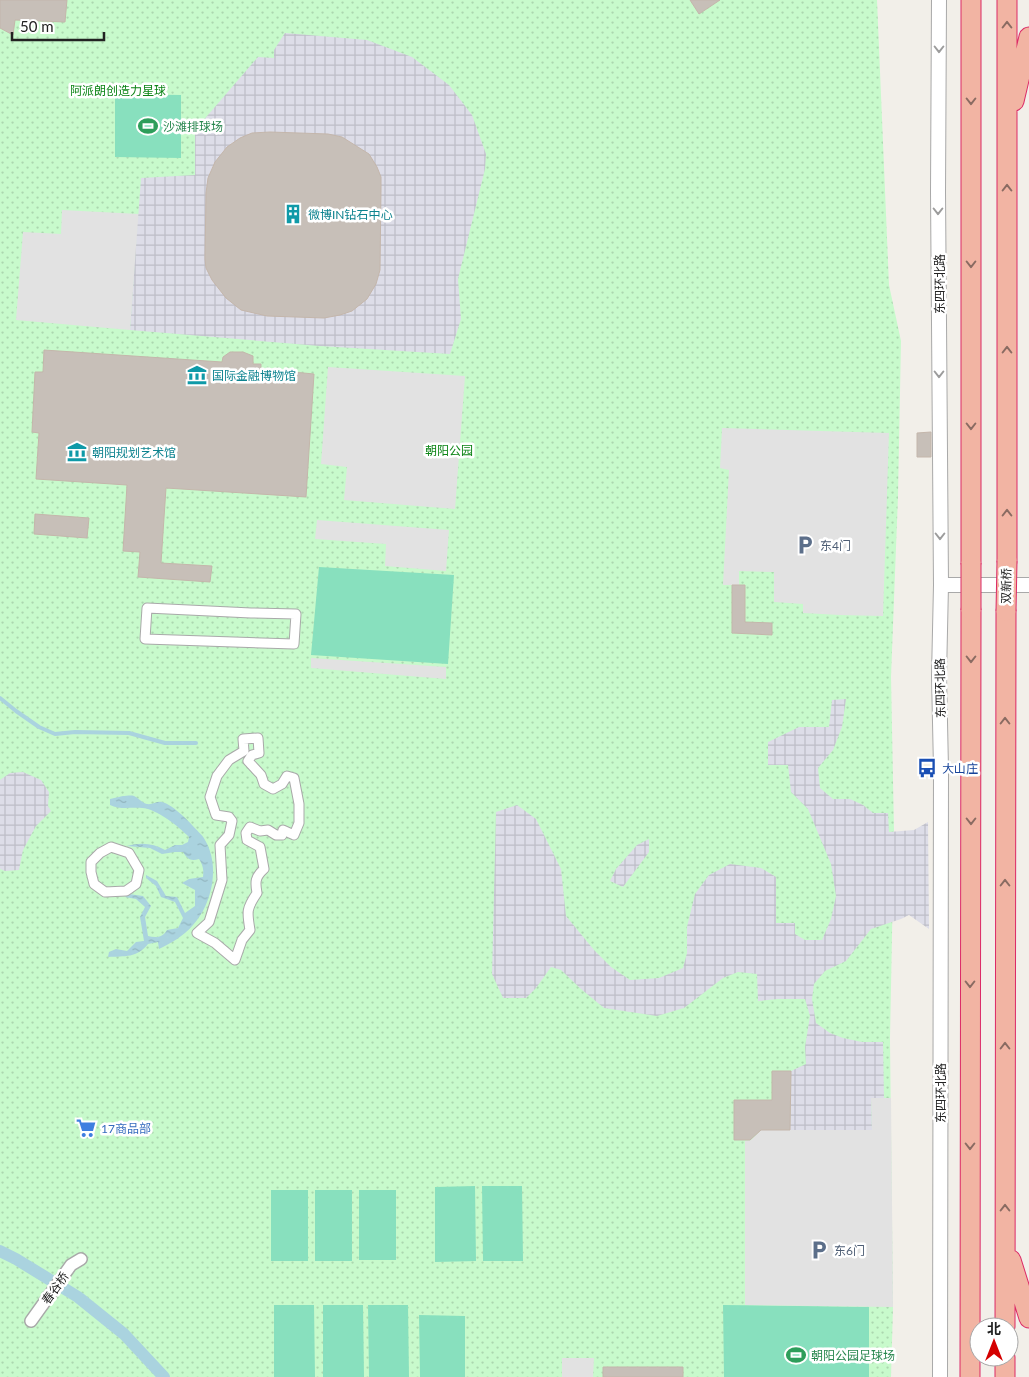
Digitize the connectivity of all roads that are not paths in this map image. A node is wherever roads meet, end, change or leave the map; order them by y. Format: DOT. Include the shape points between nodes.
graph roads {
  1 [pos="939,0"];
  2 [pos="971,0"];
  3 [pos="1007,0"];
  4 [pos="1029,37"];
  5 [pos="1007,132"];
  6 [pos="941,585"];
  7 [pos="1029,585"];
  8 [pos="147,608"];
  9 [pos="250,827"];
  10 [pos="111,847"];
  11 [pos="1005,1239"];
  12 [pos="76,1262"];
  13 [pos="1005,1317"];
  14 [pos="1029,1318"];
  15 [pos="31,1321"];
  16 [pos="940,1377"];
  17 [pos="970,1377"];
  1 -- 6 [label="street, 东四环北路, one-way"];
  2 -- 17 [label="highway, one-way, bridge"];
  5 -- 3 [label="highway, one-way"];
  4 -- 5 [label="highway"];
  11 -- 5 [label="highway, 双新桥, one-way, bridge"];
  6 -- 7 [label="street"];
  6 -- 16 [label="street, 东四环北路"];
  8 -- 8 [label="street" via="296,614 294,644 146,639"];
  9 -- 9 [label="street" via="246,833 247,840 260,847 264,869 258,874 255,883 257,893 248,906 250,930 234,960 215,943 197,933 209,922 222,880 220,845 229,835 232,821 216,815 210,797 217,776 229,760 244,751 243,738 258,738 259,753 248,761 261,775 264,784 274,789 287,776 294,778 299,823 294,835 283,830 282,835 276,835"];
  10 -- 10 [label="street" via="91,862 94,884 105,892 126,891 136,884 139,870 128,853"];
  11 -- 13 [label="highway"];
  11 -- 14 [label="highway"];
  12 -- 15 [label="street, 春谷桥"];
}
